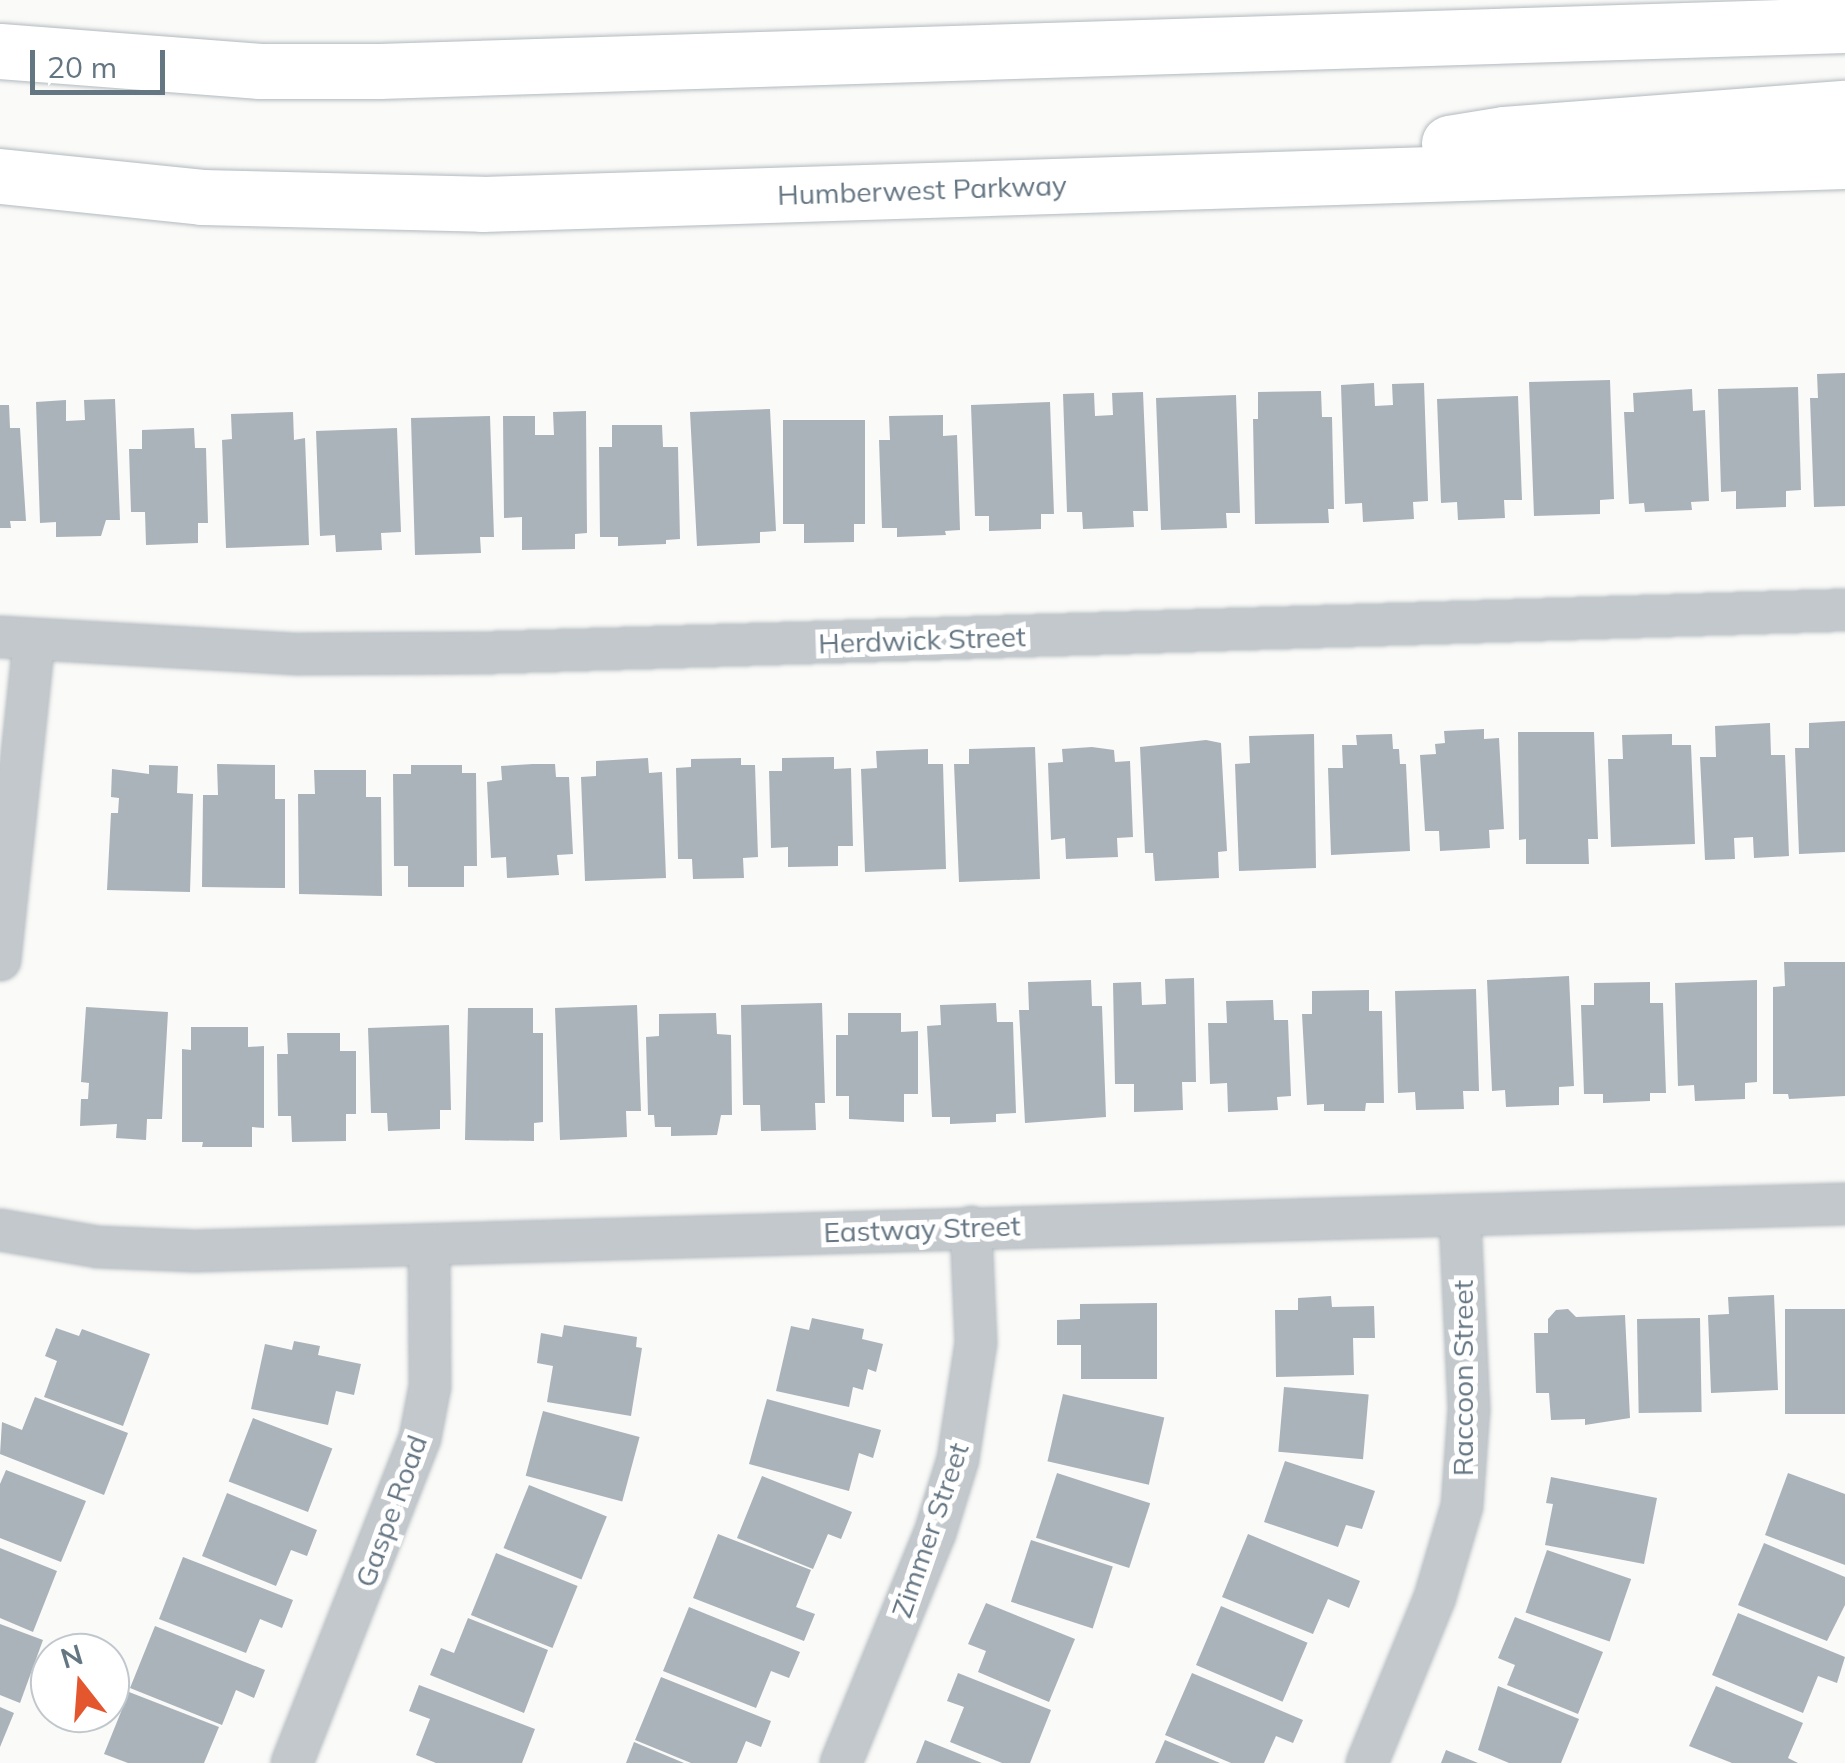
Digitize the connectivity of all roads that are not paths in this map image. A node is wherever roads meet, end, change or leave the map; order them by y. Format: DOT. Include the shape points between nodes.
graph roads {
  1 [pos="1845,25"];
  2 [pos="0,51"];
  3 [pos="1845,108"];
  4 [pos="1845,161"];
  5 [pos="0,176"];
  6 [pos="1224,181"];
  7 [pos="1845,610"];
  8 [pos="17,638"];
  9 [pos="0,960"];
  10 [pos="1845,1204"];
  11 [pos="1460,1215"];
  12 [pos="971,1227"];
  13 [pos="0,1230"];
  14 [pos="429,1247"];
  15 [pos="292,1763"];
  16 [pos="842,1763"];
  17 [pos="1368,1763"];
  1 -- 2 [label="main road" via="378,71 260,71"];
  3 -- 6 [label="main road" via="1504,134"];
  4 -- 6 [label="main road, Humberwest Parkway"];
  5 -- 6 [label="main road, Humberwest Parkway" via="202,197 482,204"];
  7 -- 8 [label="street, Herdwick Street" via="479,653 298,654"];
  8 -- 9 [label="street"];
  10 -- 11 [label="street, Eastway Street"];
  11 -- 12 [label="street, Eastway Street"];
  11 -- 17 [label="street, Raccoon Street" via="1469,1409 1462,1506 1435,1597"];
  12 -- 14 [label="street, Eastway Street"];
  12 -- 16 [label="street, Zimmer Street" via="976,1343 958,1460"];
  13 -- 14 [label="street, Eastway Street" via="98,1247"];
  14 -- 15 [label="street, Gaspe Road" via="430,1386 420,1438"];
}
